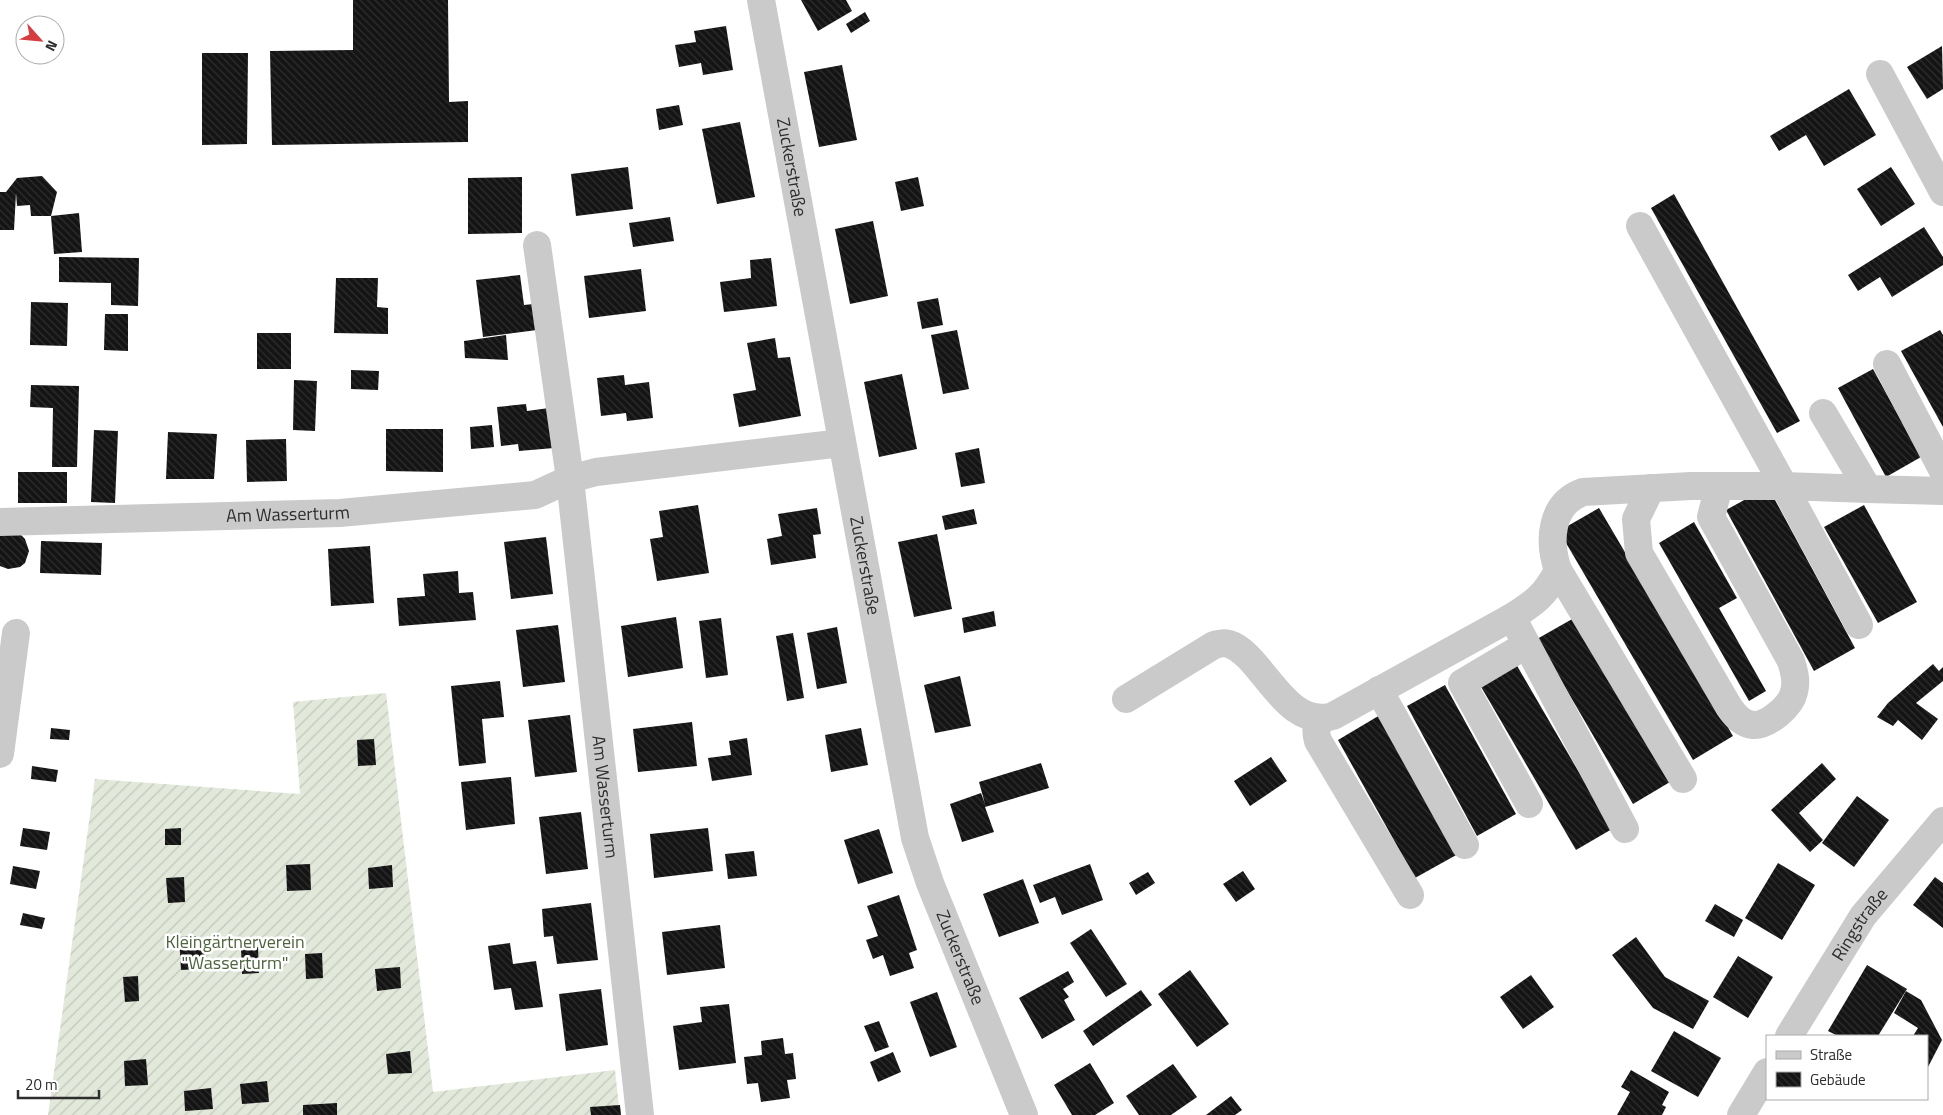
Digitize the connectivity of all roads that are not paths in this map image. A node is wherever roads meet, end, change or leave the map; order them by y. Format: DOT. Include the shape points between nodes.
graph roads {
  1 [pos="761,0"];
  2 [pos="1880,74"];
  3 [pos="1943,192"];
  4 [pos="1640,226"];
  5 [pos="537,245"];
  6 [pos="1887,364"];
  7 [pos="1823,413"];
  8 [pos="842,443"];
  9 [pos="1943,472"];
  10 [pos="570,479"];
  11 [pos="1720,486"];
  12 [pos="1784,486"];
  13 [pos="1651,488"];
  14 [pos="1868,489"];
  15 [pos="1943,491"];
  16 [pos="0,522"];
  17 [pos="1558,570"];
  18 [pos="1512,617"];
  19 [pos="1859,626"];
  20 [pos="16,633"];
  21 [pos="1526,646"];
  22 [pos="1446,654"];
  23 [pos="1462,683"];
  24 [pos="1380,690"];
  25 [pos="1126,699"];
  26 [pos="1322,719"];
  27 [pos="0,754"];
  28 [pos="1683,779"];
  29 [pos="1529,804"];
  30 [pos="1943,821"];
  31 [pos="1625,829"];
  32 [pos="1465,845"];
  33 [pos="1410,895"];
  34 [pos="1790,1035"];
  35 [pos="1766,1074"];
  36 [pos="640,1115"];
  37 [pos="1024,1115"];
  38 [pos="1741,1115"];
  1 -- 8 [label="street, Zuckerstraße"];
  2 -- 3 [label="street"];
  4 -- 12 [label="street"];
  5 -- 10 [label="street, Am Wasserturm"];
  6 -- 9 [label="street"];
  7 -- 14 [label="street"];
  8 -- 10 [label="street, Am Wasserturm" via="596,472"];
  8 -- 37 [label="street, Zuckerstraße" via="915,838"];
  10 -- 16 [label="street, Am Wasserturm" via="535,495 340,513"];
  10 -- 36 [label="street, Am Wasserturm"];
  11 -- 12 [label="street"];
  11 -- 13 [label="street"];
  11 -- 13 [label="street" via="1711,517 1791,661 1795,675 1794,693 1784,708 1768,721 1755,725 1744,723 1728,707 1639,553 1636,520"];
  12 -- 14 [label="street"];
  12 -- 19 [label="street"];
  13 -- 17 [label="street" via="1583,492 1564,504 1551,536"];
  14 -- 15 [label="street"];
  17 -- 18 [label="street" via="1548,590"];
  17 -- 28 [label="street"];
  18 -- 21 [label="street"];
  18 -- 22 [label="street"];
  20 -- 27 [label="street"];
  21 -- 23 [label="street"];
  21 -- 31 [label="street"];
  22 -- 23 [label="street"];
  22 -- 24 [label="street"];
  23 -- 29 [label="street"];
  24 -- 26 [label="street"];
  24 -- 32 [label="street"];
  25 -- 26 [label="street" via="1214,645 1226,643 1248,657 1273,690 1312,717"];
  26 -- 33 [label="street" via="1316,727 1318,741"];
  30 -- 34 [label="street, Ringstraße" via="1863,916"];
  35 -- 38 [label="street"];
}
